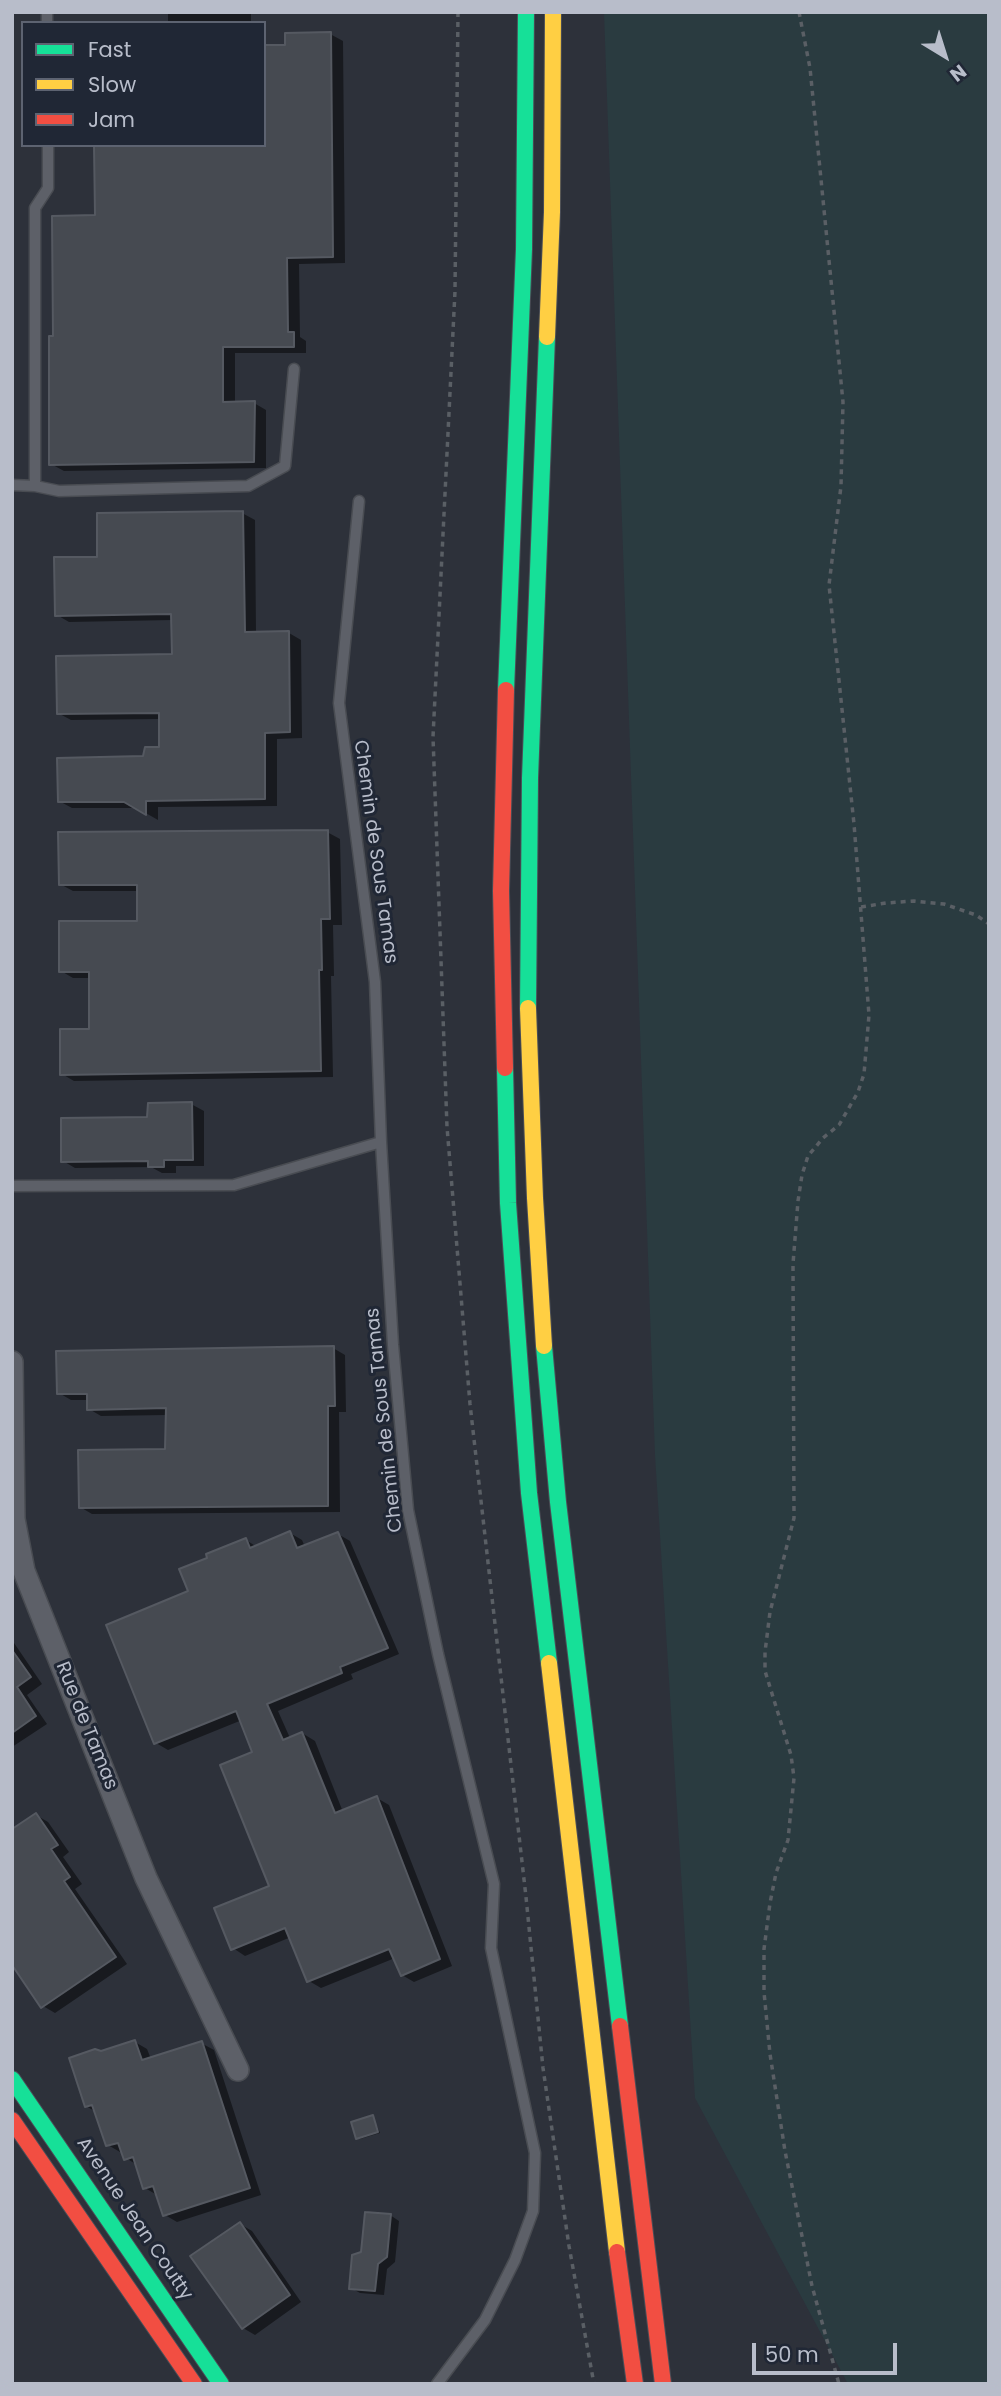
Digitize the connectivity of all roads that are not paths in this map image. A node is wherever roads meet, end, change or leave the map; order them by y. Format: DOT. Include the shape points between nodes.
graph roads {
  1 [pos="526,12"];
  2 [pos="553,12"];
  3 [pos="48,147"];
  4 [pos="294,369"];
  5 [pos="12,485"];
  6 [pos="35,486"];
  7 [pos="359,501"];
  8 [pos="381,1142"];
  9 [pos="12,1186"];
  10 [pos="12,1362"];
  11 [pos="238,2070"];
  12 [pos="12,2079"];
  13 [pos="12,2120"];
  14 [pos="194,2384"];
  15 [pos="221,2384"];
  16 [pos="436,2384"];
  17 [pos="635,2384"];
  18 [pos="663,2384"];
  1 -- 17 [label="main road" via="524,249 501,878 508,1203 529,1493"];
  2 -- 18 [label="main road" via="552,212 530,778 528,1006 534,1198 558,1502"];
  3 -- 6 [label="lane" via="48,188 35,208"];
  4 -- 6 [label="lane" via="285,466 248,486 59,491"];
  5 -- 6 [label="lane"];
  7 -- 8 [label="lane, Chemin de Sous Tamas" via="339,703 375,982"];
  8 -- 9 [label="lane" via="234,1185"];
  8 -- 16 [label="lane, Chemin de Sous Tamas" via="408,1510 494,1884 491,1948 534,2153 533,2211 515,2260 485,2320"];
  10 -- 11 [label="street, Rue de Tamas" via="14,1519 24,1571 146,1878"];
  12 -- 15 [label="main road, Avenue Jean Coutty"];
  13 -- 14 [label="main road"];
}
